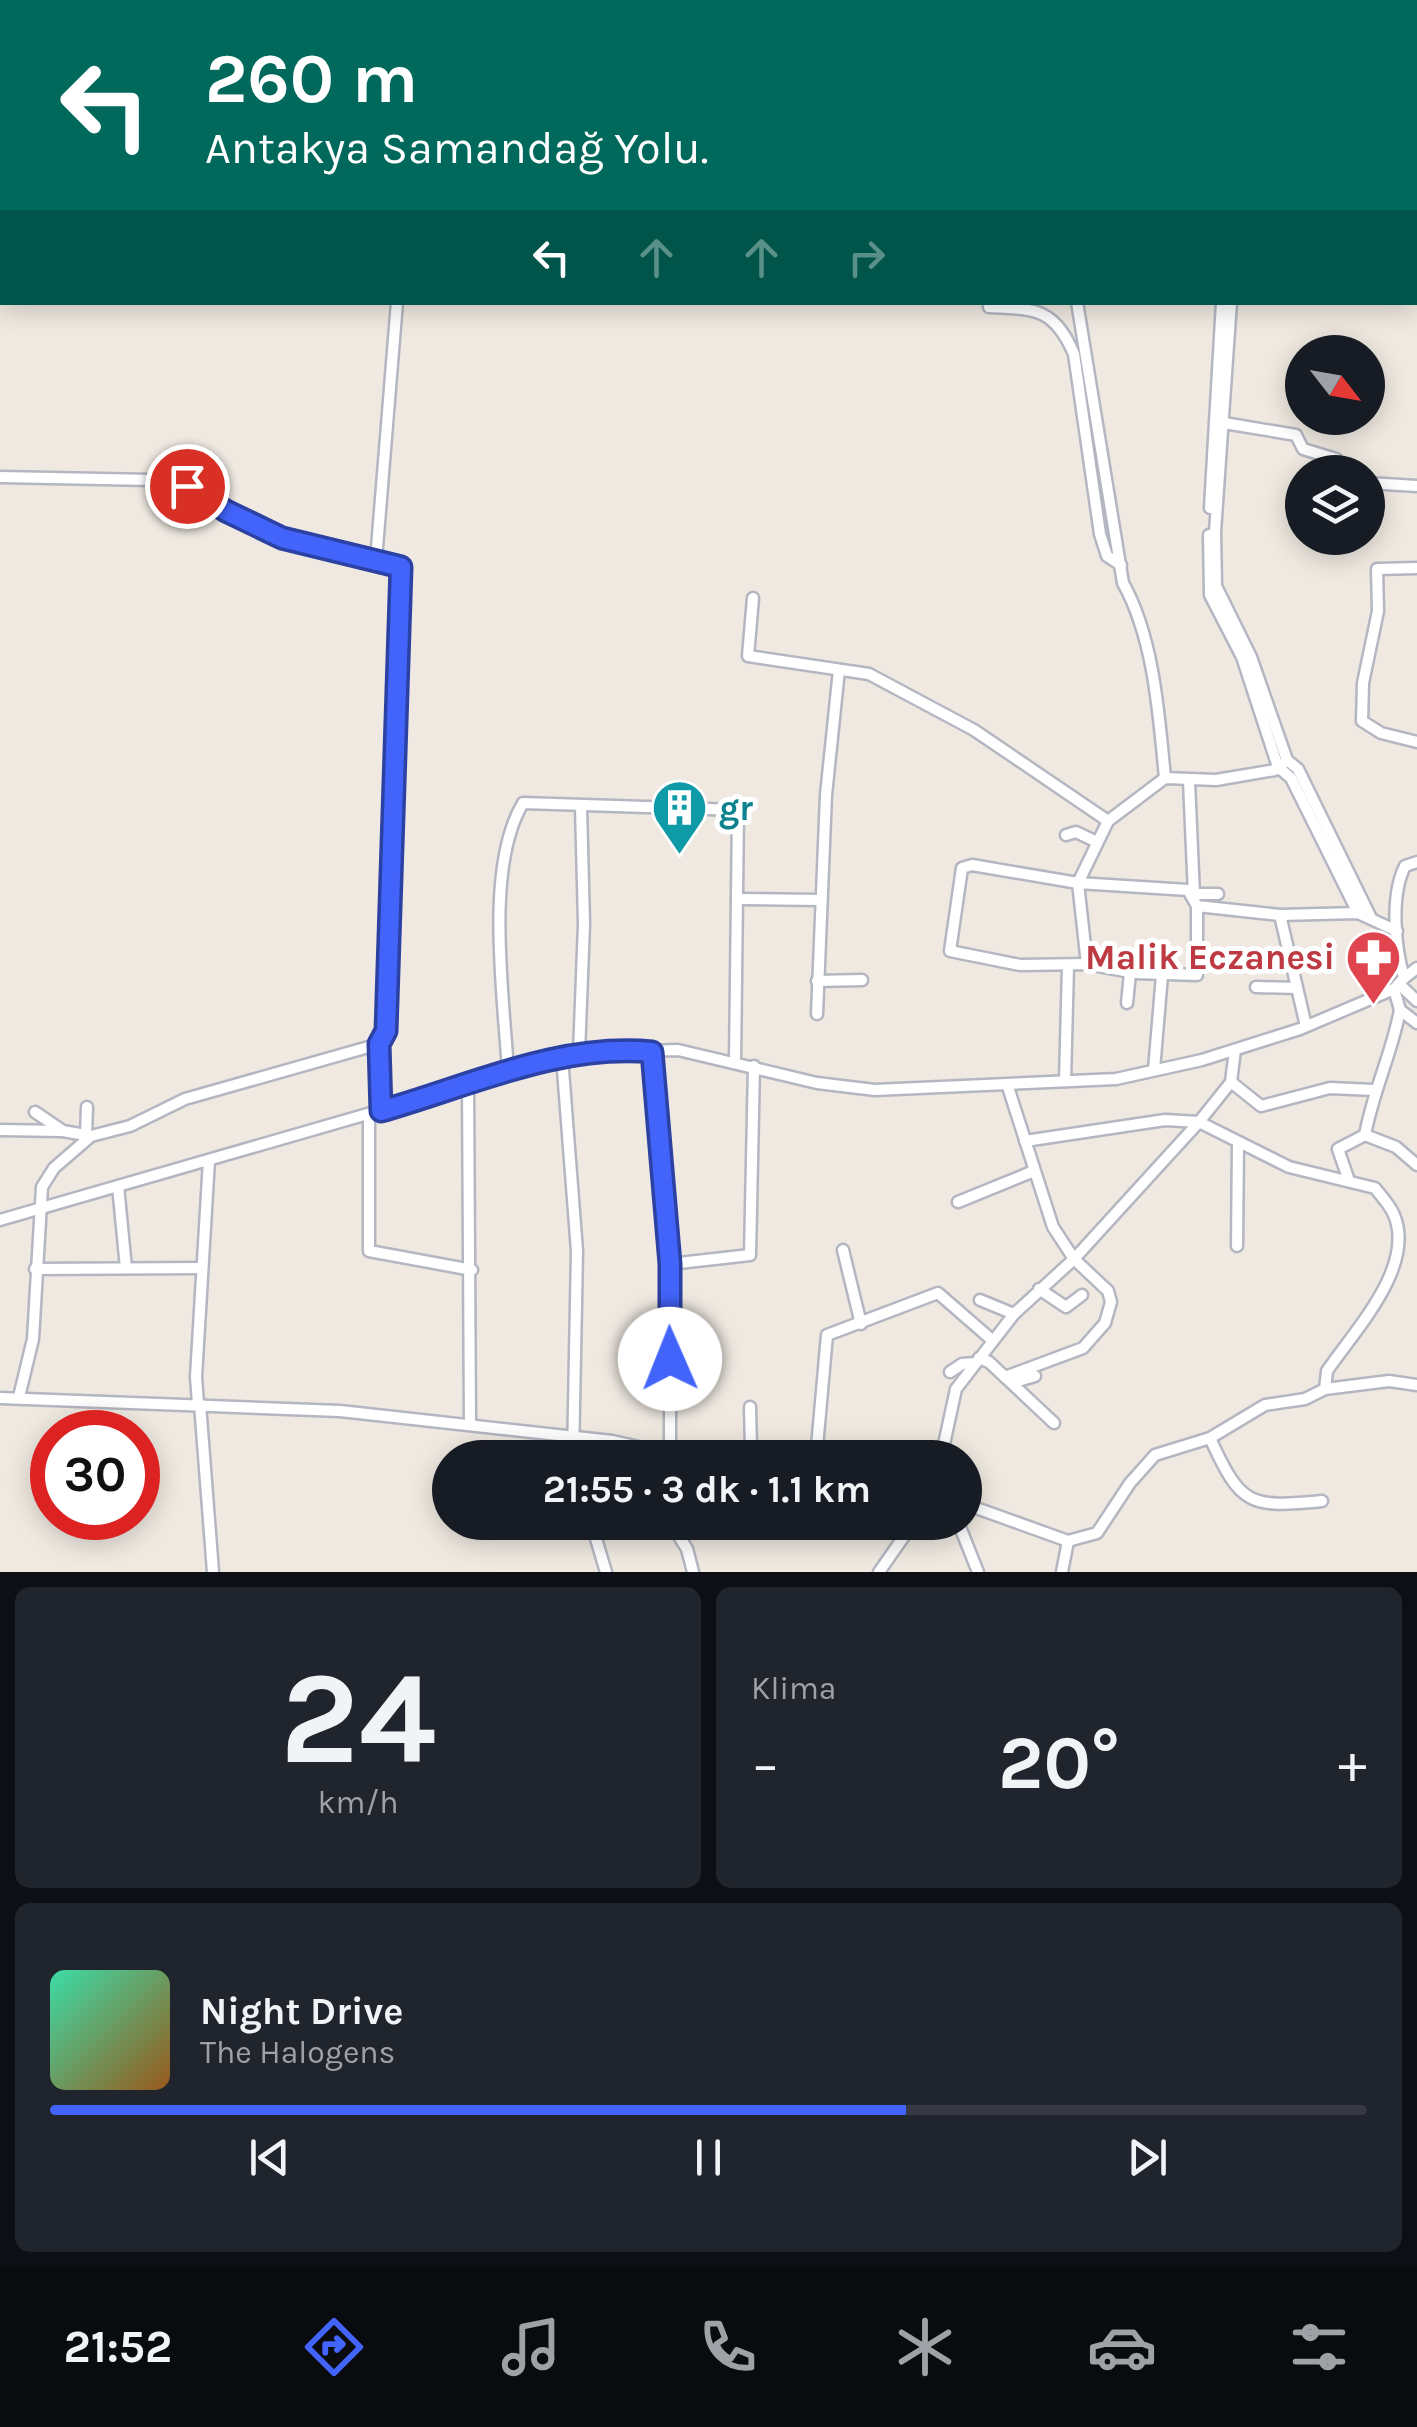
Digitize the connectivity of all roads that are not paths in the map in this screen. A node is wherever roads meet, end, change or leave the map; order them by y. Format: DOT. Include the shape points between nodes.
graph roads {
  1 [pos="397,305"];
  2 [pos="1078,305"];
  3 [pos="1222,305"];
  4 [pos="1230,305"];
  5 [pos="990,307"];
  6 [pos="1224,423"];
  7 [pos="1323,455"];
  8 [pos="0,476"];
  9 [pos="1385,483"];
  10 [pos="1417,486"];
  11 [pos="376,560"];
  12 [pos="1121,565"];
  13 [pos="1417,568"];
  14 [pos="753,598"];
  15 [pos="839,670"];
  16 [pos="1417,742"];
  17 [pos="1283,764"];
  18 [pos="1165,778"];
  19 [pos="1189,781"];
  20 [pos="582,807"];
  21 [pos="1108,821"];
  22 [pos="1066,836"];
  23 [pos="1097,842"];
  24 [pos="1417,862"];
  25 [pos="1078,883"];
  26 [pos="1218,894"];
  27 [pos="1195,898"];
  28 [pos="737,899"];
  29 [pos="820,900"];
  30 [pos="1280,915"];
  31 [pos="1364,915"];
  32 [pos="1397,931"];
  33 [pos="1087,964"];
  34 [pos="1068,966"];
  35 [pos="1417,968"];
  36 [pos="1130,972"];
  37 [pos="1162,976"];
  38 [pos="862,980"];
  39 [pos="818,981"];
  40 [pos="1399,984"];
  41 [pos="1256,987"];
  42 [pos="1297,988"];
  43 [pos="1417,1001"];
  44 [pos="1127,1003"];
  45 [pos="1400,1010"];
  46 [pos="817,1014"];
  47 [pos="1417,1022"];
  48 [pos="1306,1026"];
  49 [pos="379,1044"];
  50 [pos="1235,1050"];
  51 [pos="652,1052"];
  52 [pos="579,1053"];
  53 [pos="562,1057"];
  54 [pos="735,1062"];
  55 [pos="754,1066"];
  56 [pos="1154,1070"];
  57 [pos="508,1072"];
  58 [pos="1065,1082"];
  59 [pos="1231,1082"];
  60 [pos="468,1084"];
  61 [pos="1008,1086"];
  62 [pos="1374,1090"];
  63 [pos="88,1106"];
  64 [pos="35,1112"];
  65 [pos="375,1112"];
  66 [pos="1199,1122"];
  67 [pos="0,1130"];
  68 [pos="63,1131"];
  69 [pos="88,1135"];
  70 [pos="1365,1135"];
  71 [pos="1025,1141"];
  72 [pos="1238,1143"];
  73 [pos="209,1160"];
  74 [pos="1417,1165"];
  75 [pos="1034,1172"];
  76 [pos="1348,1178"];
  77 [pos="118,1186"];
  78 [pos="958,1202"];
  79 [pos="37,1209"];
  80 [pos="0,1220"];
  81 [pos="1237,1246"];
  82 [pos="844,1250"];
  83 [pos="1074,1259"];
  84 [pos="670,1264"];
  85 [pos="126,1268"];
  86 [pos="202,1268"];
  87 [pos="35,1269"];
  88 [pos="472,1270"];
  89 [pos="1039,1289"];
  90 [pos="1082,1295"];
  91 [pos="980,1300"];
  92 [pos="1014,1314"];
  93 [pos="861,1324"];
  94 [pos="992,1340"];
  95 [pos="976,1361"];
  96 [pos="1000,1365"];
  97 [pos="950,1372"];
  98 [pos="1010,1376"];
  99 [pos="1035,1376"];
  100 [pos="1417,1385"];
  101 [pos="1325,1389"];
  102 [pos="19,1397"];
  103 [pos="0,1398"];
  104 [pos="199,1404"];
  105 [pos="750,1407"];
  106 [pos="1054,1423"];
  107 [pos="470,1424"];
  108 [pos="1210,1438"];
  109 [pos="574,1440"];
  110 [pos="664,1440"];
  111 [pos="751,1440"];
  112 [pos="818,1440"];
  113 [pos="945,1440"];
  114 [pos="1322,1500"];
  115 [pos="982,1510"];
  116 [pos="596,1540"];
  117 [pos="681,1540"];
  118 [pos="901,1540"];
  119 [pos="965,1540"];
  120 [pos="1068,1542"];
  121 [pos="213,1572"];
  122 [pos="606,1572"];
  123 [pos="692,1572"];
  124 [pos="879,1572"];
  125 [pos="978,1572"];
  126 [pos="1062,1572"];
  1 -- 11 [label="street"];
  2 -- 12 [label="street"];
  3 -- 17 [label="street" via="1210,595"];
  4 -- 6 [label="street"];
  5 -- 12 [label="street" via="1048,314 1062,328 1074,354 1100,534 1107,556"];
  6 -- 7 [label="street" via="1296,435 1303,449"];
  6 -- 17 [label="street" via="1216,586 1251,657"];
  8 -- 11 [label="street" via="187,486 282,538"];
  9 -- 10 [label="street"];
  11 -- 49 [label="street" via="401,567 386,1031"];
  12 -- 18 [label="street" via="1160,723"];
  13 -- 16 [label="street" via="1376,569 1378,611 1362,721 1381,734"];
  14 -- 15 [label="street" via="748,656"];
  15 -- 21 [label="street" via="869,674 974,730"];
  15 -- 29 [label="street"];
  17 -- 19 [label="street"];
  17 -- 31 [label="street"];
  18 -- 19 [label="street"];
  18 -- 21 [label="street"];
  19 -- 27 [label="street"];
  20 -- 28 [label="street" via="738,810"];
  20 -- 52 [label="street"];
  20 -- 57 [label="street" via="523,803 513,820 502,910"];
  21 -- 23 [label="street"];
  22 -- 23 [label="street" via="1076,832"];
  23 -- 25 [label="street"];
  24 -- 32 [label="street" via="1400,876"];
  25 -- 27 [label="street" via="1188,890"];
  25 -- 33 [label="street"];
  25 -- 34 [label="street" via="962,868 949,935 950,951 1020,965"];
  26 -- 27 [label="street"];
  27 -- 30 [label="street"];
  27 -- 37 [label="street" via="1197,975"];
  28 -- 29 [label="street"];
  28 -- 54 [label="street"];
  29 -- 39 [label="street"];
  30 -- 31 [label="street"];
  30 -- 42 [label="street"];
  31 -- 32 [label="street"];
  32 -- 40 [label="street"];
  33 -- 34 [label="street"];
  33 -- 36 [label="street"];
  34 -- 58 [label="street"];
  35 -- 40 [label="street"];
  36 -- 37 [label="street"];
  36 -- 44 [label="street"];
  37 -- 56 [label="street"];
  38 -- 39 [label="street"];
  39 -- 46 [label="street"];
  40 -- 43 [label="street"];
  40 -- 45 [label="street"];
  40 -- 48 [label="street"];
  41 -- 42 [label="street"];
  42 -- 48 [label="street"];
  45 -- 47 [label="street"];
  45 -- 62 [label="street"];
  48 -- 50 [label="street"];
  49 -- 65 [label="street"];
  49 -- 69 [label="street"];
  50 -- 56 [label="street"];
  50 -- 59 [label="street"];
  51 -- 52 [label="street"];
  51 -- 54 [label="street" via="678,1050"];
  51 -- 84 [label="street"];
  52 -- 53 [label="street"];
  53 -- 57 [label="street"];
  53 -- 109 [label="street" via="577,1251"];
  54 -- 55 [label="street"];
  55 -- 61 [label="street" via="875,1090"];
  55 -- 84 [label="street" via="750,1255"];
  56 -- 58 [label="street"];
  57 -- 60 [label="street"];
  58 -- 61 [label="street"];
  59 -- 62 [label="street" via="1261,1106 1330,1088"];
  59 -- 66 [label="street"];
  60 -- 65 [label="street"];
  60 -- 88 [label="street"];
  61 -- 71 [label="street"];
  62 -- 70 [label="street"];
  63 -- 69 [label="street"];
  64 -- 68 [label="street"];
  65 -- 73 [label="street"];
  65 -- 88 [label="street" via="369,1251"];
  66 -- 71 [label="street" via="1166,1120"];
  66 -- 72 [label="street"];
  66 -- 83 [label="street"];
  67 -- 68 [label="street"];
  68 -- 69 [label="street"];
  69 -- 79 [label="street" via="54,1168"];
  70 -- 74 [label="street" via="1396,1146"];
  70 -- 76 [label="street" via="1338,1149"];
  71 -- 75 [label="street"];
  72 -- 76 [label="street" via="1289,1167"];
  72 -- 81 [label="street"];
  73 -- 77 [label="street"];
  73 -- 86 [label="street"];
  75 -- 78 [label="street"];
  75 -- 83 [label="street" via="1053,1227"];
  76 -- 101 [label="street" via="1376,1188 1387,1203 1395,1216 1397,1254 1328,1372"];
  77 -- 79 [label="street"];
  77 -- 85 [label="street"];
  79 -- 80 [label="street"];
  79 -- 87 [label="street"];
  82 -- 93 [label="street"];
  83 -- 89 [label="street"];
  83 -- 98 [label="street" via="1108,1291 1105,1323 1083,1348"];
  84 -- 110 [label="street"];
  85 -- 86 [label="street"];
  85 -- 87 [label="street"];
  86 -- 104 [label="street"];
  87 -- 102 [label="street" via="30,1364"];
  88 -- 107 [label="street"];
  89 -- 90 [label="street" via="1066,1307"];
  89 -- 92 [label="street"];
  91 -- 92 [label="street"];
  92 -- 94 [label="street"];
  93 -- 94 [label="street" via="938,1293"];
  93 -- 112 [label="street" via="827,1335"];
  94 -- 95 [label="street"];
  95 -- 97 [label="street"];
  95 -- 98 [label="street"];
  95 -- 113 [label="street" via="956,1389"];
  96 -- 98 [label="street"];
  98 -- 99 [label="street"];
  98 -- 106 [label="street"];
  100 -- 101 [label="street" via="1388,1381"];
  101 -- 108 [label="street" via="1306,1400 1265,1405"];
  102 -- 103 [label="street"];
  102 -- 104 [label="street"];
  104 -- 107 [label="street"];
  104 -- 121 [label="street"];
  105 -- 111 [label="street"];
  107 -- 109 [label="street"];
  108 -- 114 [label="street" via="1230,1484 1257,1503"];
  108 -- 120 [label="street" via="1155,1455 1098,1533"];
  115 -- 120 [label="street"];
  116 -- 122 [label="street"];
  117 -- 123 [label="street"];
  118 -- 124 [label="street"];
  119 -- 125 [label="street"];
  120 -- 126 [label="street"];
}
